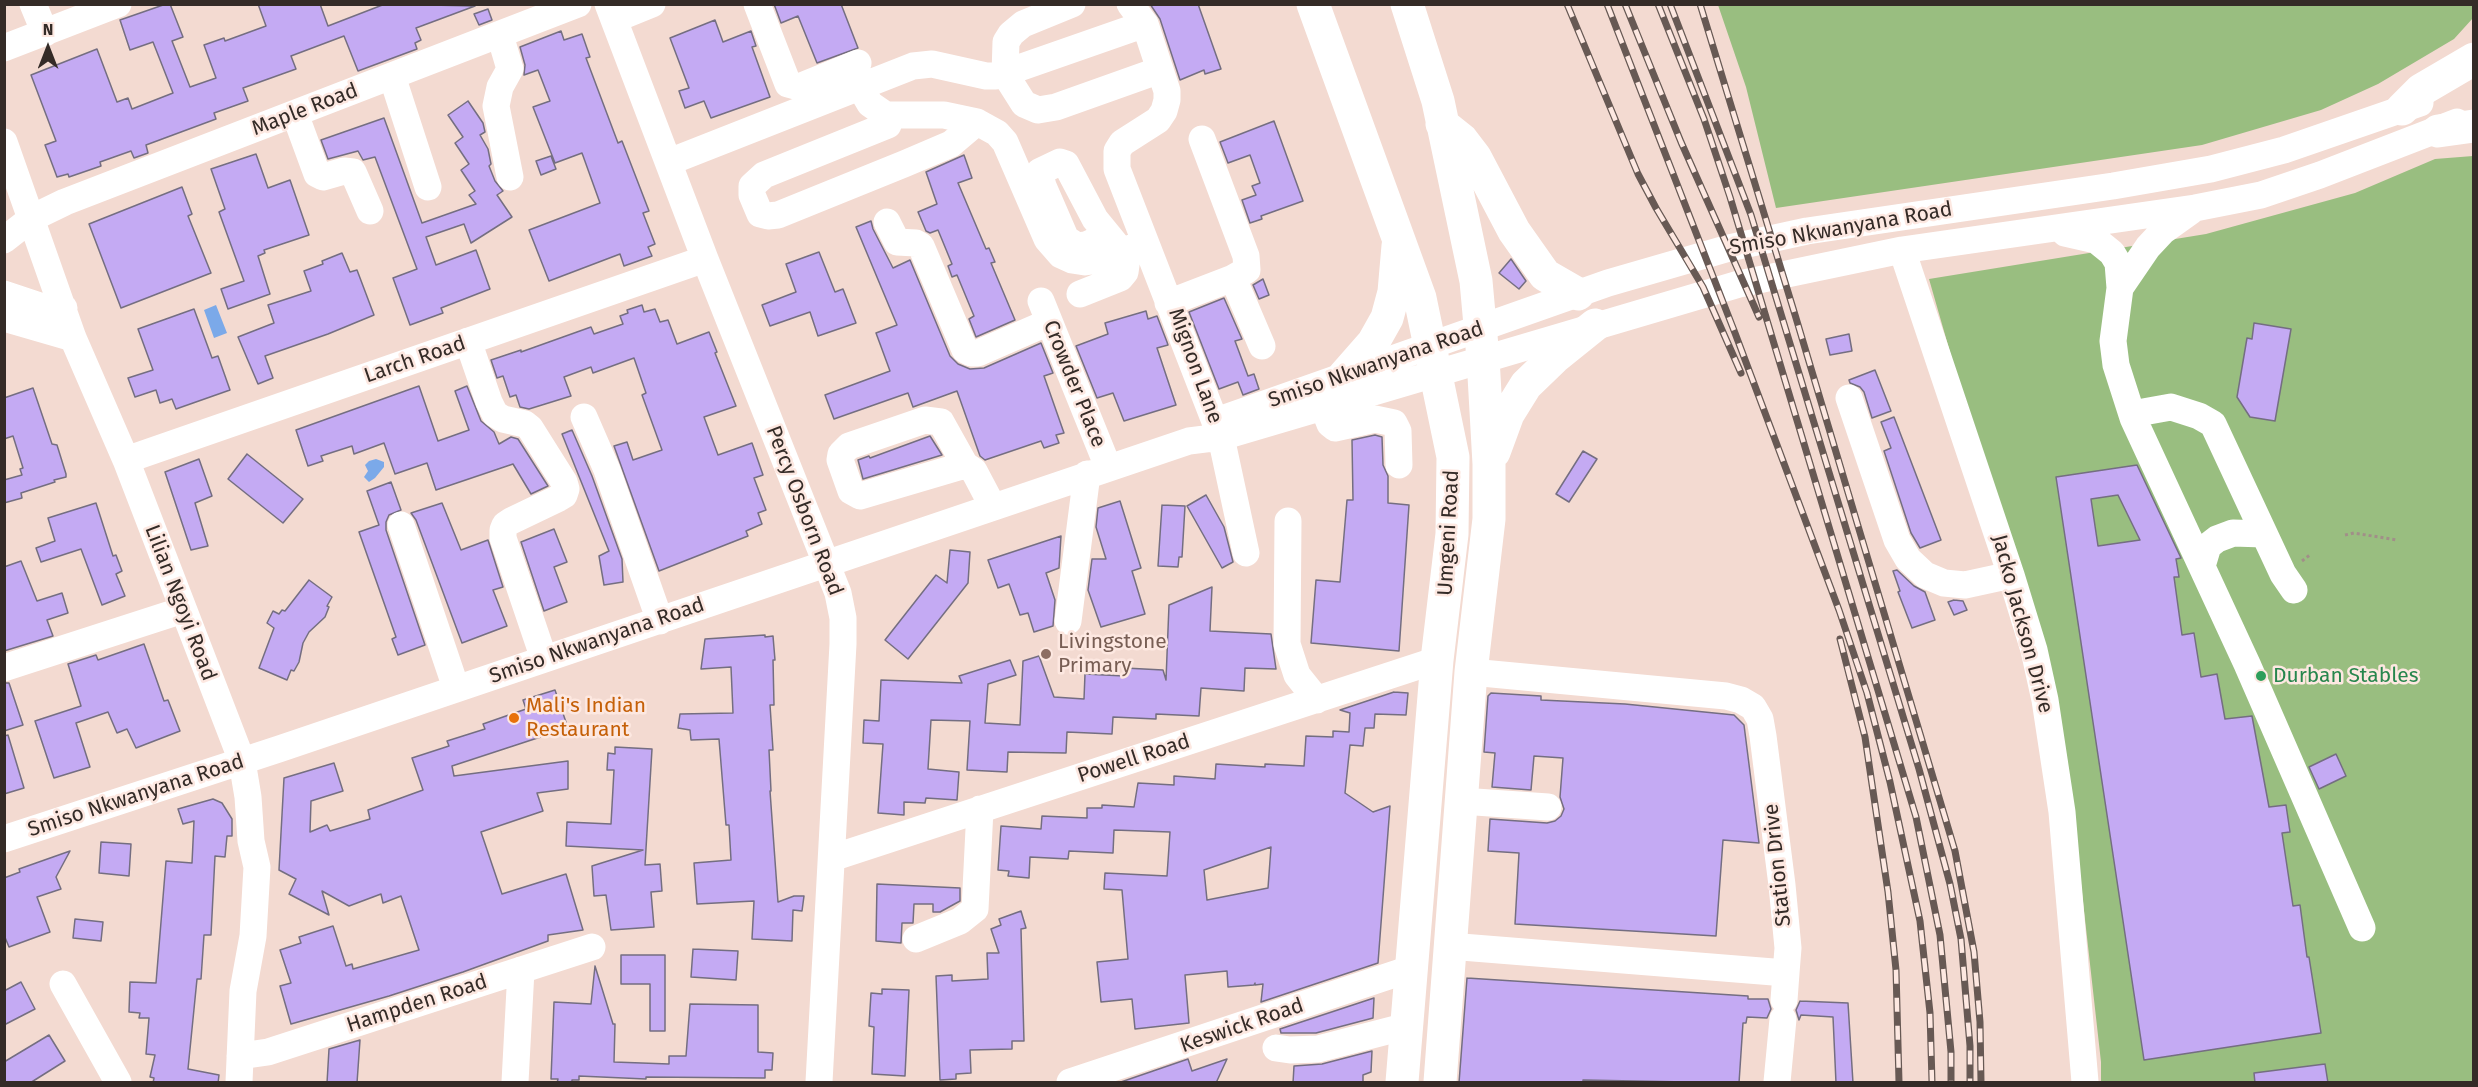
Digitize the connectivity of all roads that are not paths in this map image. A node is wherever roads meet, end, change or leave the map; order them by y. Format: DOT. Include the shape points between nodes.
graph roads {
  1 [pos="33,4"];
  2 [pos="118,4"];
  3 [pos="578,4"];
  4 [pos="652,4"];
  5 [pos="757,4"];
  6 [pos="1072,4"];
  7 [pos="1313,4"];
  8 [pos="1407,4"];
  9 [pos="611,12"];
  10 [pos="1138,14"];
  11 [pos="45,33"];
  12 [pos="500,35"];
  13 [pos="4,48"];
  14 [pos="2474,59"];
  15 [pos="1160,70"];
  16 [pos="1005,74"];
  17 [pos="859,75"];
  18 [pos="392,76"];
  19 [pos="2474,78"];
  20 [pos="2402,109"];
  21 [pos="295,114"];
  22 [pos="2474,115"];
  23 [pos="887,120"];
  24 [pos="977,122"];
  25 [pos="1442,124"];
  26 [pos="2474,126"];
  27 [pos="2438,131"];
  28 [pos="1202,139"];
  29 [pos="4,142"];
  30 [pos="669,162"];
  31 [pos="904,164"];
  32 [pos="11,173"];
  33 [pos="510,177"];
  34 [pos="428,187"];
  35 [pos="2195,208"];
  36 [pos="370,211"];
  37 [pos="32,218"];
  38 [pos="887,222"];
  39 [pos="2052,230"];
  40 [pos="1399,238"];
  41 [pos="4,240"];
  42 [pos="1125,244"];
  43 [pos="1902,250"];
  44 [pos="705,259"];
  45 [pos="1233,278"];
  46 [pos="2120,288"];
  47 [pos="4,294"];
  48 [pos="1080,294"];
  49 [pos="1578,294"];
  50 [pos="1168,303"];
  51 [pos="64,308"];
  52 [pos="4,318"];
  53 [pos="1606,321"];
  54 [pos="73,338"];
  55 [pos="468,341"];
  56 [pos="1482,344"];
  57 [pos="1262,346"];
  58 [pos="1434,360"];
  59 [pos="1344,376"];
  60 [pos="1849,398"];
  61 [pos="1323,406"];
  62 [pos="2132,414"];
  63 [pos="584,417"];
  64 [pos="1218,429"];
  65 [pos="126,460"];
  66 [pos="1489,464"];
  67 [pos="965,465"];
  68 [pos="1399,465"];
  69 [pos="1097,471"];
  70 [pos="993,507"];
  71 [pos="1288,521"];
  72 [pos="401,525"];
  73 [pos="2264,534"];
  74 [pos="1246,553"];
  75 [pos="825,563"];
  76 [pos="2202,566"];
  77 [pos="2011,574"];
  78 [pos="2294,590"];
  79 [pos="183,610"];
  80 [pos="660,621"];
  81 [pos="1068,621"];
  82 [pos="543,659"];
  83 [pos="1437,660"];
  84 [pos="4,668"];
  85 [pos="1471,672"];
  86 [pos="456,688"];
  87 [pos="1317,700"];
  88 [pos="242,761"];
  89 [pos="1461,801"];
  90 [pos="1548,807"];
  91 [pos="980,809"];
  92 [pos="4,839"];
  93 [pos="832,858"];
  94 [pos="2362,928"];
  95 [pos="916,939"];
  96 [pos="1449,946"];
  97 [pos="592,947"];
  98 [pos="1413,968"];
  99 [pos="520,970"];
  100 [pos="1786,973"];
  101 [pos="63,984"];
  102 [pos="1407,1026"];
  103 [pos="1276,1048"];
  104 [pos="240,1056"];
  105 [pos="118,1083"];
  106 [pos="239,1083"];
  107 [pos="515,1083"];
  108 [pos="819,1083"];
  109 [pos="1070,1083"];
  110 [pos="1402,1083"];
  111 [pos="1440,1083"];
  112 [pos="1777,1083"];
  113 [pos="2085,1083"];
  1 -- 11 [label="street"];
  2 -- 11 [label="street"];
  3 -- 12 [label="street, Maple Road"];
  4 -- 9 [label="street"];
  5 -- 17 [label="street" via="788,84 799,87"];
  6 -- 16 [label="street" via="1023,24 1011,34 1004,52"];
  7 -- 40 [label="main road, Umgeni Road"];
  8 -- 25 [label="main road, Umgeni Road"];
  9 -- 30 [label="street, Percy Osborn Road"];
  10 -- 15 [label="street"];
  10 -- 16 [label="street"];
  11 -- 13 [label="street"];
  12 -- 18 [label="street, Maple Road"];
  12 -- 33 [label="street" via="510,69 496,106"];
  14 -- 20 [label="main road" via="2421,90"];
  15 -- 16 [label="street" via="1038,110 1019,98"];
  15 -- 42 [label="street" via="1167,91 1164,111 1149,127 1122,143 1115,159"];
  16 -- 17 [label="street" via="986,76 923,64"];
  17 -- 23 [label="street" via="870,104"];
  17 -- 30 [label="street"];
  18 -- 21 [label="street, Maple Road"];
  18 -- 34 [label="street"];
  19 -- 20 [label="street, Smiso Nkwanyana Road"];
  20 -- 49 [label="street, Smiso Nkwanyana Road" via="2284,150 2211,169 1807,231 1729,248"];
  21 -- 36 [label="street" via="317,174 323,177 353,172"];
  21 -- 37 [label="street, Maple Road"];
  22 -- 27 [label="street, Smiso Nkwanyana Road"];
  23 -- 24 [label="street" via="928,114"];
  23 -- 31 [label="street"];
  23 -- 31 [label="street" via="764,175 752,186 757,208 760,214 778,215"];
  24 -- 31 [label="street" via="951,144"];
  24 -- 42 [label="street" via="1005,141 1052,248 1072,260 1085,262"];
  25 -- 49 [label="main road" via="1475,157 1514,231 1545,275"];
  25 -- 56 [label="main road, Umgeni Road" via="1476,281"];
  26 -- 27 [label="main road"];
  27 -- 35 [label="street, Smiso Nkwanyana Road" via="2261,195"];
  28 -- 45 [label="street" via="1248,263 1247,270"];
  29 -- 32 [label="street, Lilian Ngoyi Road"];
  30 -- 44 [label="street, Percy Osborn Road"];
  32 -- 37 [label="street, Lilian Ngoyi Road"];
  35 -- 39 [label="street, Smiso Nkwanyana Road"];
  35 -- 46 [label="street" via="2163,231"];
  37 -- 41 [label="street, Maple Road"];
  37 -- 51 [label="street, Lilian Ngoyi Road"];
  38 -- 69 [label="street, Crowder Place" via="897,242 921,246 966,350 971,353 978,353 1045,311"];
  39 -- 43 [label="street, Smiso Nkwanyana Road"];
  39 -- 46 [label="street" via="2096,240 2105,246 2118,263"];
  40 -- 58 [label="main road, Umgeni Road" via="1420,298"];
  40 -- 59 [label="main road" via="1394,292 1387,318 1373,343"];
  42 -- 48 [label="street" via="1125,272 1120,278"];
  42 -- 50 [label="street"];
  43 -- 53 [label="street, Smiso Nkwanyana Road" via="1738,284"];
  43 -- 77 [label="street, Jacko Jackson Drive"];
  44 -- 55 [label="street, Larch Road"];
  44 -- 75 [label="street, Percy Osborn Road"];
  45 -- 50 [label="street, Mignon Lane"];
  45 -- 57 [label="street"];
  46 -- 62 [label="street" via="2113,341 2116,365"];
  47 -- 51 [label="street"];
  49 -- 56 [label="street, Smiso Nkwanyana Road"];
  50 -- 64 [label="street, Mignon Lane"];
  51 -- 54 [label="street, Lilian Ngoyi Road"];
  52 -- 54 [label="street"];
  53 -- 56 [label="street, Smiso Nkwanyana Road"];
  53 -- 66 [label="main road" via="1554,358 1527,385 1508,414"];
  54 -- 65 [label="street, Lilian Ngoyi Road"];
  55 -- 65 [label="street, Larch Road"];
  55 -- 82 [label="street" via="495,414 530,428 566,489 560,498 511,520 503,531"];
  56 -- 58 [label="street, Smiso Nkwanyana Road"];
  56 -- 66 [label="main road, Umgeni Road"];
  58 -- 59 [label="street, Smiso Nkwanyana Road"];
  58 -- 61 [label="street, Smiso Nkwanyana Road"];
  58 -- 83 [label="main road, Umgeni Road" via="1453,457 1454,498"];
  59 -- 64 [label="street, Smiso Nkwanyana Road"];
  60 -- 77 [label="street" via="1897,540 1908,559 1925,575 1944,583 1965,585"];
  61 -- 64 [label="street, Smiso Nkwanyana Road"];
  61 -- 68 [label="street" via="1335,428 1375,419 1394,423 1398,431"];
  62 -- 73 [label="street" via="2171,407 2213,424"];
  62 -- 76 [label="street"];
  63 -- 80 [label="street" via="607,470"];
  64 -- 69 [label="street, Smiso Nkwanyana Road"];
  64 -- 74 [label="street, Mignon Lane"];
  65 -- 79 [label="street, Lilian Ngoyi Road"];
  66 -- 85 [label="main road, Umgeni Road" via="1489,519"];
  67 -- 70 [label="street" via="974,471"];
  69 -- 70 [label="street, Smiso Nkwanyana Road"];
  69 -- 81 [label="street"];
  70 -- 75 [label="street, Smiso Nkwanyana Road"];
  71 -- 87 [label="street" via="1287,644 1297,675"];
  72 -- 86 [label="street"];
  73 -- 76 [label="street" via="2233,533 2217,538 2208,546"];
  73 -- 78 [label="street"];
  75 -- 80 [label="street, Smiso Nkwanyana Road"];
  75 -- 93 [label="street, Percy Osborn Road" via="838,593 843,618"];
  76 -- 94 [label="street"];
  77 -- 113 [label="street, Jacko Jackson Drive" via="2034,650 2055,759"];
  79 -- 84 [label="street"];
  79 -- 88 [label="street, Lilian Ngoyi Road"];
  80 -- 82 [label="street, Smiso Nkwanyana Road"];
  82 -- 86 [label="street, Smiso Nkwanyana Road"];
  83 -- 87 [label="street, Powell Road"];
  83 -- 98 [label="main road, Umgeni Road"];
  85 -- 89 [label="main road, Umgeni Road"];
  85 -- 100 [label="street, Station Drive" via="1726,696 1753,707 1760,719 1765,748 1788,948"];
  86 -- 88 [label="street, Smiso Nkwanyana Road"];
  87 -- 91 [label="street, Powell Road"];
  88 -- 92 [label="street, Smiso Nkwanyana Road"];
  88 -- 104 [label="street, Lilian Ngoyi Road" via="257,867"];
  89 -- 90 [label="street"];
  89 -- 96 [label="main road, Umgeni Road"];
  91 -- 93 [label="street, Powell Road"];
  91 -- 95 [label="street" via="975,909 960,921"];
  93 -- 108 [label="street, Percy Osborn Road"];
  96 -- 100 [label="street"];
  96 -- 111 [label="main road, Umgeni Road"];
  97 -- 99 [label="street, Hampden Road"];
  98 -- 102 [label="main road, Umgeni Road"];
  98 -- 109 [label="street, Keswick Road"];
  99 -- 104 [label="street, Hampden Road" via="268,1052"];
  99 -- 107 [label="street"];
  100 -- 112 [label="street"];
  101 -- 105 [label="street"];
  102 -- 103 [label="street" via="1318,1049"];
  102 -- 110 [label="main road, Umgeni Road"];
  104 -- 106 [label="street, Lilian Ngoyi Road"];
}
